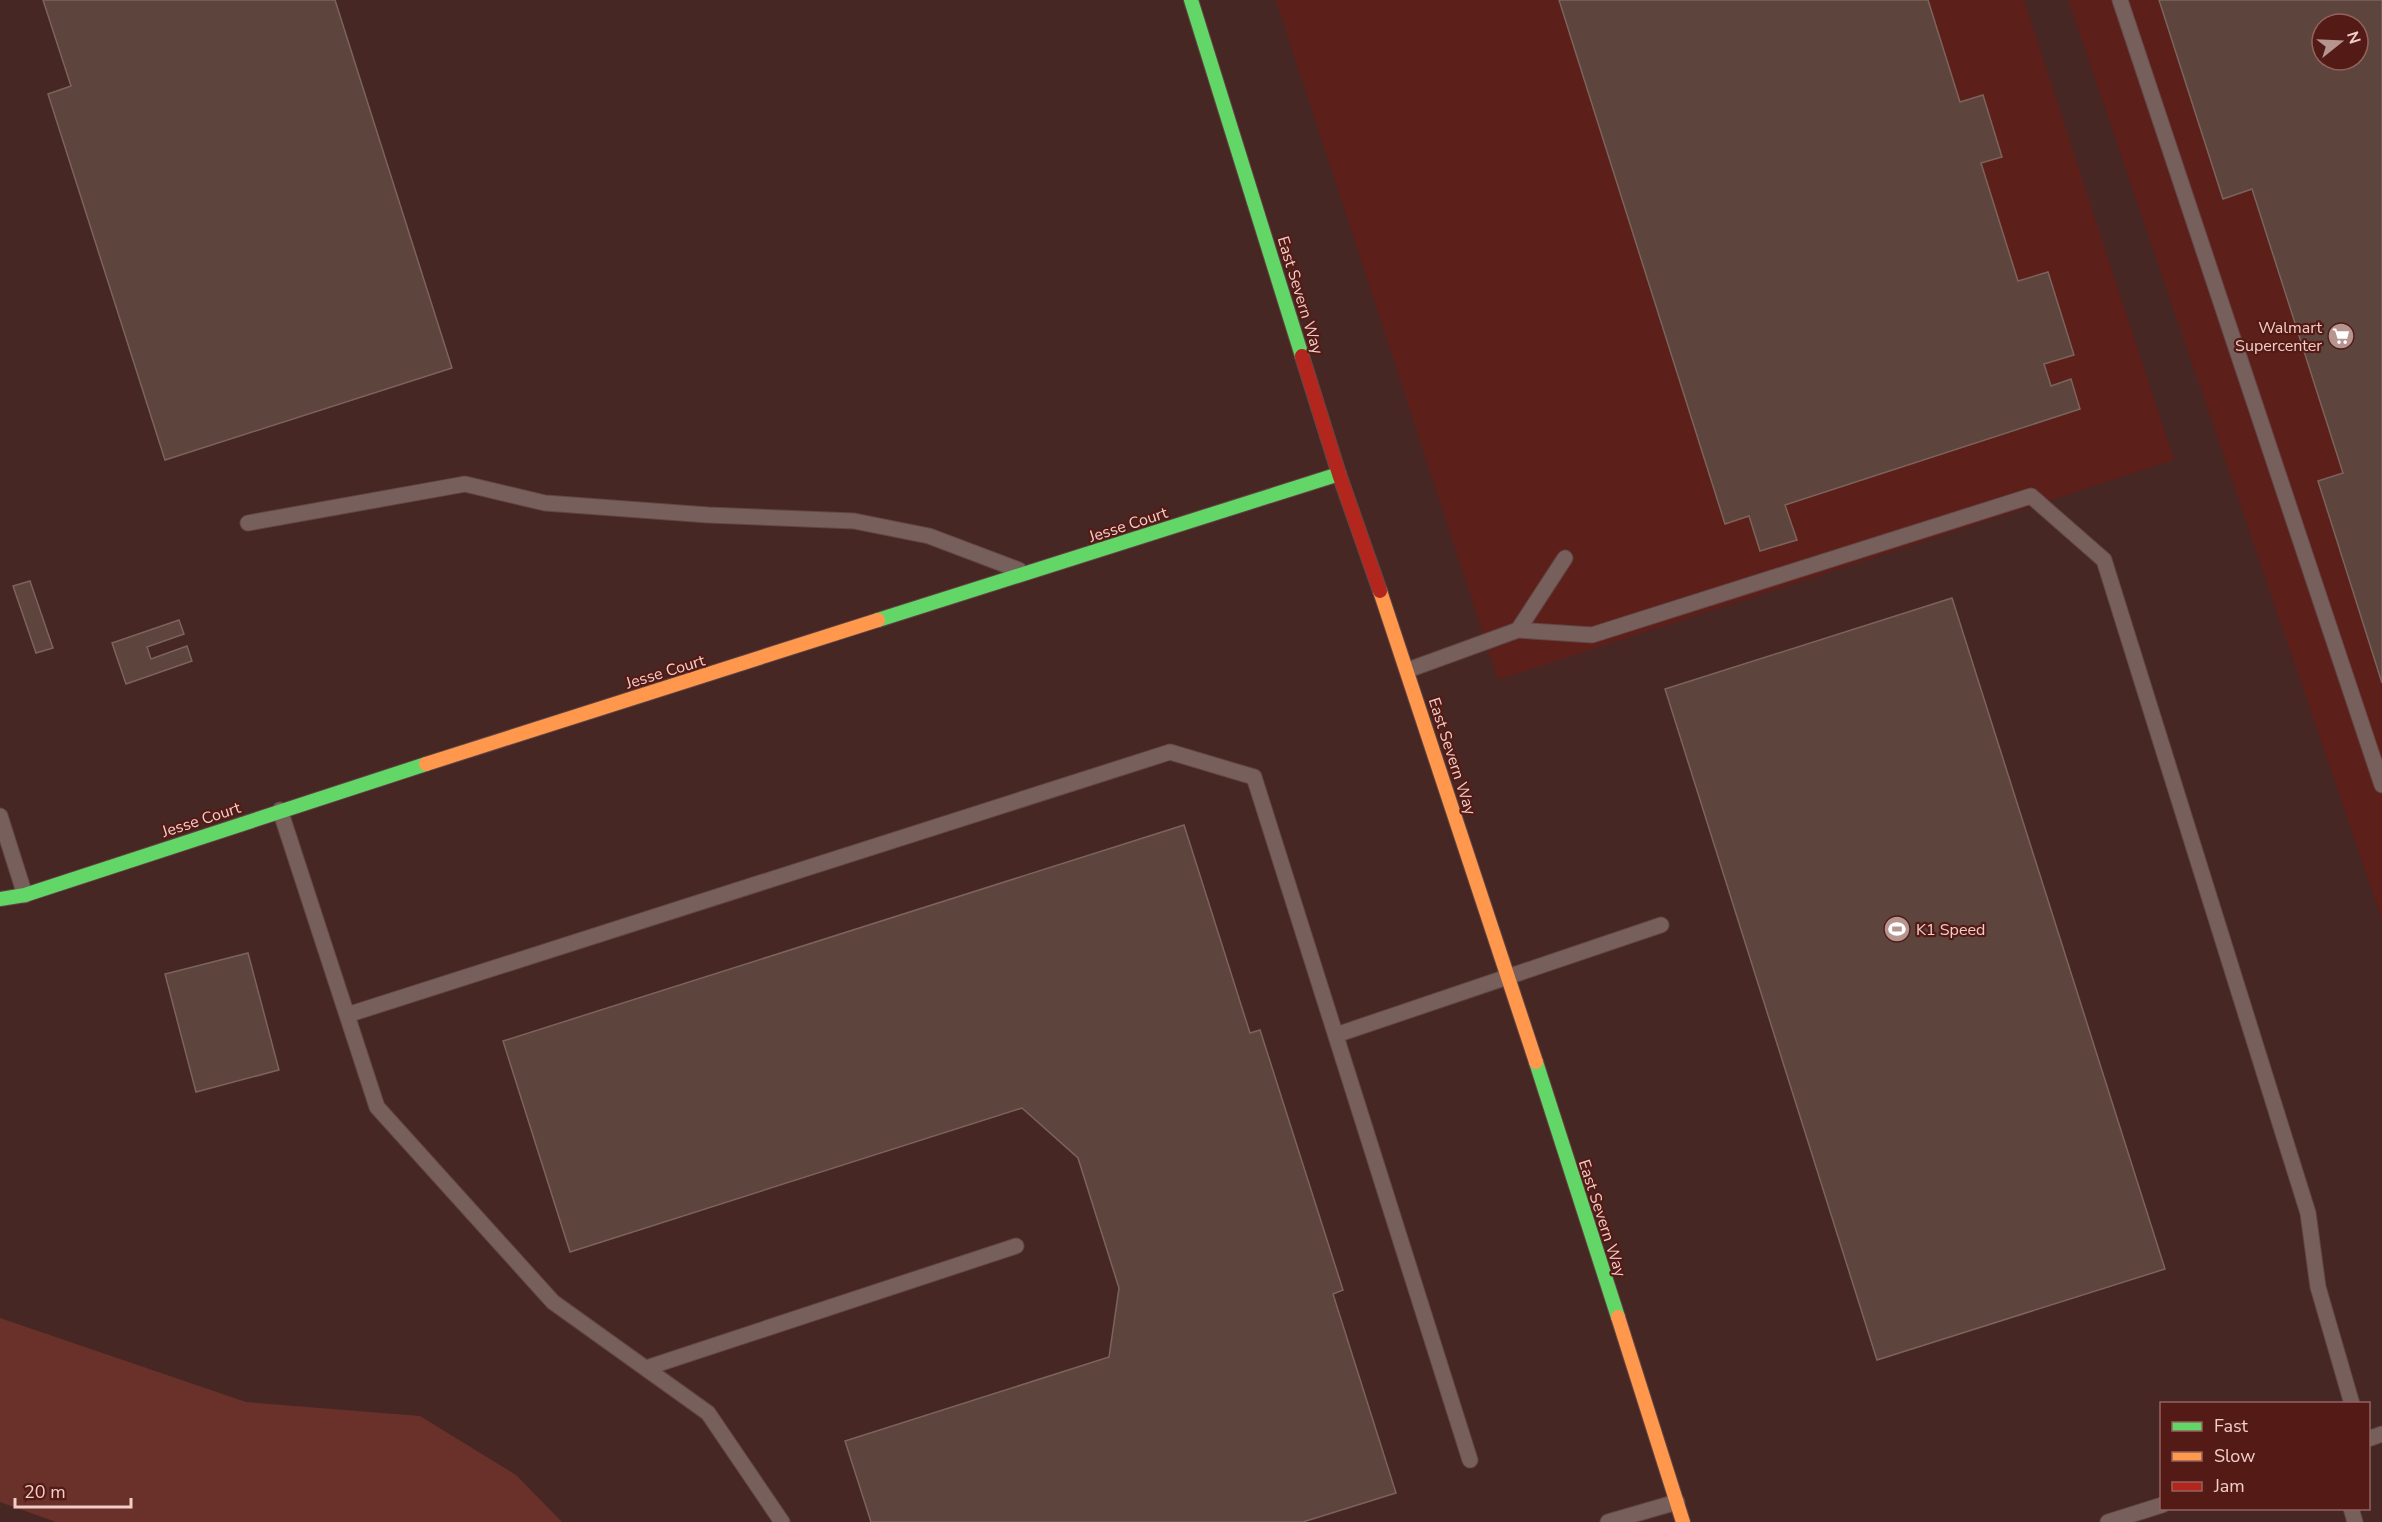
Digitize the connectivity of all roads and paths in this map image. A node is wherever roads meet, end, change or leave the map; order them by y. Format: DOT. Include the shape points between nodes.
graph roads {
  1 [pos="1191,0"];
  2 [pos="2120,0"];
  3 [pos="1339,474"];
  4 [pos="248,524"];
  5 [pos="1565,558"];
  6 [pos="1028,573"];
  7 [pos="1518,630"];
  8 [pos="1408,670"];
  9 [pos="2382,785"];
  10 [pos="280,810"];
  11 [pos="0,816"];
  12 [pos="25,895"];
  13 [pos="0,899"];
  14 [pos="1661,925"];
  15 [pos="1509,977"];
  16 [pos="347,1016"];
  17 [pos="1336,1035"];
  18 [pos="1016,1246"];
  19 [pos="646,1368"];
  20 [pos="2351,1402"];
  21 [pos="1470,1460"];
  22 [pos="1677,1502"];
  23 [pos="2160,1506"];
  24 [pos="782,1522"];
  25 [pos="1608,1522"];
  26 [pos="1683,1522"];
  27 [pos="2108,1522"];
  1 -- 3 [label="street, East Severn Way"];
  2 -- 9 [label="lane"];
  3 -- 6 [label="street, Jesse Court"];
  3 -- 8 [label="street, East Severn Way"];
  4 -- 6 [label="lane" via="465,484 544,503 854,521 929,536"];
  5 -- 7 [label="lane"];
  6 -- 10 [label="street, Jesse Court"];
  7 -- 8 [label="lane"];
  7 -- 20 [label="lane" via="1592,635 2031,496 2104,560 2308,1213 2318,1287"];
  8 -- 15 [label="street, East Severn Way"];
  10 -- 12 [label="street, Jesse Court"];
  10 -- 16 [label="lane"];
  11 -- 12 [label="lane"];
  12 -- 13 [label="street, Jesse Court"];
  14 -- 15 [label="lane"];
  15 -- 17 [label="lane"];
  15 -- 22 [label="street, East Severn Way"];
  16 -- 17 [label="lane" via="1170,753 1254,777"];
  16 -- 19 [label="lane" via="377,1107 553,1302"];
  17 -- 21 [label="lane"];
  18 -- 19 [label="lane"];
  19 -- 24 [label="lane" via="708,1413"];
  22 -- 25 [label="lane"];
  22 -- 26 [label="street, East Severn Way"];
  23 -- 27 [label="lane"];
}
